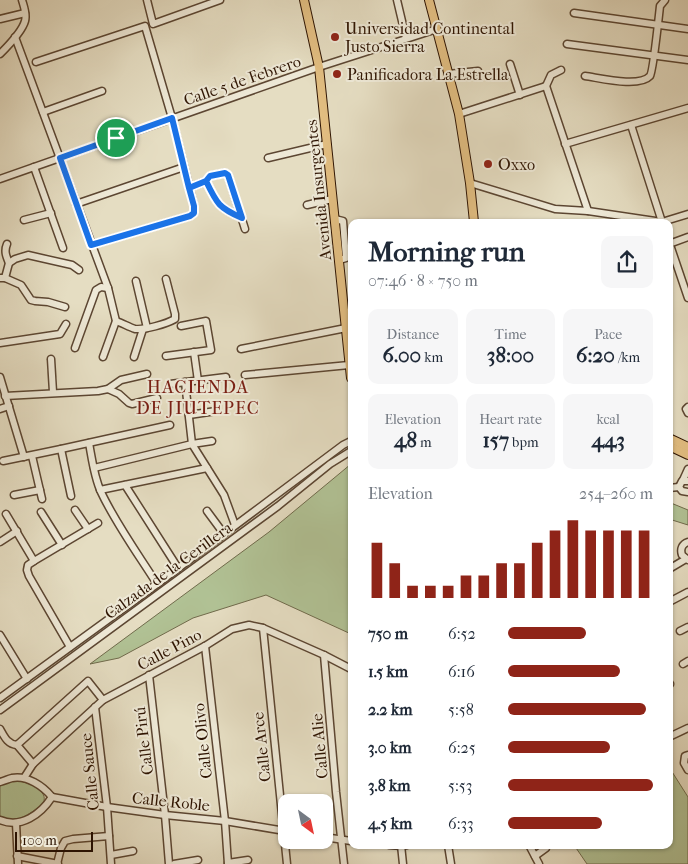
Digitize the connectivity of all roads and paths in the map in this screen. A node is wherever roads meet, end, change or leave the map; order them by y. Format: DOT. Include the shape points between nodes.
graph roads {
  1 [pos="22,0"];
  2 [pos="147,0"];
  3 [pos="220,0"];
  4 [pos="304,0"];
  5 [pos="397,0"];
  6 [pos="429,0"];
  7 [pos="664,0"];
  8 [pos="26,13"];
  9 [pos="574,13"];
  10 [pos="0,19"];
  11 [pos="658,24"];
  12 [pos="437,29"];
  13 [pos="688,29"];
  14 [pos="15,38"];
  15 [pos="406,38"];
  16 [pos="567,44"];
  17 [pos="0,54"];
  18 [pos="653,55"];
  19 [pos="688,60"];
  20 [pos="36,62"];
  21 [pos="510,64"];
  22 [pos="319,67"];
  23 [pos="561,70"];
  24 [pos="478,71"];
  25 [pos="448,74"];
  26 [pos="585,76"];
  27 [pos="546,86"];
  28 [pos="102,91"];
  29 [pos="520,95"];
  30 [pos="688,108"];
  31 [pos="43,112"];
  32 [pos="459,114"];
  33 [pos="172,118"];
  34 [pos="631,124"];
  35 [pos="327,144"];
  36 [pos="565,144"];
  37 [pos="60,158"];
  38 [pos="268,158"];
  39 [pos="184,167"];
  40 [pos="34,168"];
  41 [pos="0,179"];
  42 [pos="206,181"];
  43 [pos="470,184"];
  44 [pos="189,188"];
  45 [pos="332,199"];
  46 [pos="76,204"];
  47 [pos="307,205"];
  48 [pos="238,206"];
  49 [pos="588,211"];
  50 [pos="51,213"];
  51 [pos="231,214"];
  52 [pos="688,214"];
  53 [pos="242,218"];
  54 [pos="474,219"];
  55 [pos="642,219"];
  56 [pos="661,219"];
  57 [pos="672,219"];
  58 [pos="24,220"];
  59 [pos="245,229"];
  60 [pos="688,238"];
  61 [pos="673,242"];
  62 [pos="7,244"];
  63 [pos="91,245"];
  64 [pos="63,248"];
  65 [pos="673,253"];
  66 [pos="9,263"];
  67 [pos="79,270"];
  68 [pos="2,278"];
  69 [pos="166,279"];
  70 [pos="136,281"];
  71 [pos="686,285"];
  72 [pos="108,288"];
  73 [pos="688,298"];
  74 [pos="66,307"];
  75 [pos="116,320"];
  76 [pos="66,324"];
  77 [pos="180,326"];
  78 [pos="145,328"];
  79 [pos="346,328"];
  80 [pos="348,337"];
  81 [pos="0,343"];
  82 [pos="74,348"];
  83 [pos="241,349"];
  84 [pos="194,352"];
  85 [pos="166,356"];
  86 [pos="103,357"];
  87 [pos="134,357"];
  88 [pos="51,359"];
  89 [pos="348,365"];
  90 [pos="147,374"];
  91 [pos="245,375"];
  92 [pos="226,377"];
  93 [pos="0,378"];
  94 [pos="198,381"];
  95 [pos="185,382"];
  96 [pos="170,384"];
  97 [pos="108,389"];
  98 [pos="53,392"];
  99 [pos="6,396"];
  100 [pos="157,398"];
  101 [pos="9,406"];
  102 [pos="688,407"];
  103 [pos="0,409"];
  104 [pos="216,411"];
  105 [pos="688,413"];
  106 [pos="189,415"];
  107 [pos="170,425"];
  108 [pos="212,441"];
  109 [pos="673,441"];
  110 [pos="348,442"];
  111 [pos="89,443"];
  112 [pos="192,444"];
  113 [pos="673,447"];
  114 [pos="61,450"];
  115 [pos="686,451"];
  116 [pos="348,453"];
  117 [pos="32,456"];
  118 [pos="24,457"];
  119 [pos="4,461"];
  120 [pos="688,462"];
  121 [pos="94,468"];
  122 [pos="207,468"];
  123 [pos="688,469"];
  124 [pos="684,483"];
  125 [pos="125,484"];
  126 [pos="40,490"];
  127 [pos="100,490"];
  128 [pos="688,492"];
  129 [pos="14,495"];
  130 [pos="70,496"];
  131 [pos="42,499"];
  132 [pos="75,510"];
  133 [pos="207,510"];
  134 [pos="41,512"];
  135 [pos="6,514"];
  136 [pos="98,523"];
  137 [pos="235,526"];
  138 [pos="88,529"];
  139 [pos="16,531"];
  140 [pos="224,534"];
  141 [pos="0,542"];
  142 [pos="688,542"];
  143 [pos="62,545"];
  144 [pos="687,559"];
  145 [pos="34,561"];
  146 [pos="673,566"];
  147 [pos="178,568"];
  148 [pos="157,584"];
  149 [pos="688,592"];
  150 [pos="673,600"];
  151 [pos="688,627"];
  152 [pos="263,628"];
  153 [pos="680,631"];
  154 [pos="0,635"];
  155 [pos="205,646"];
  156 [pos="70,647"];
  157 [pos="324,655"];
  158 [pos="348,667"];
  159 [pos="149,675"];
  160 [pos="27,679"];
  161 [pos="0,698"];
  162 [pos="103,700"];
  163 [pos="95,707"];
  164 [pos="0,710"];
  165 [pos="688,728"];
  166 [pos="0,729"];
  167 [pos="673,735"];
  168 [pos="16,745"];
  169 [pos="688,755"];
  170 [pos="33,764"];
  171 [pos="688,770"];
  172 [pos="24,778"];
  173 [pos="0,782"];
  174 [pos="281,794"];
  175 [pos="52,797"];
  176 [pos="107,807"];
  177 [pos="165,815"];
  178 [pos="0,820"];
  179 [pos="225,820"];
  180 [pos="16,823"];
  181 [pos="278,830"];
  182 [pos="109,836"];
  183 [pos="333,838"];
  184 [pos="342,840"];
  185 [pos="348,841"];
  186 [pos="286,849"];
  187 [pos="403,849"];
  188 [pos="449,849"];
  189 [pos="531,849"];
  190 [pos="545,849"];
  191 [pos="133,851"];
  192 [pos="111,855"];
  193 [pos="18,856"];
  194 [pos="535,856"];
  195 [pos="198,860"];
  196 [pos="248,860"];
  197 [pos="228,863"];
  198 [pos="18,864"];
  199 [pos="57,864"];
  200 [pos="112,864"];
  201 [pos="169,864"];
  202 [pos="174,864"];
  203 [pos="287,864"];
  204 [pos="344,864"];
  205 [pos="403,864"];
  206 [pos="451,864"];
  207 [pos="539,864"];
  1 -- 8 [label="street"];
  2 -- 3 [label="street" via="153,24"];
  4 -- 22 [label="main road, Avenida Insurgentes"];
  5 -- 15 [label="street"];
  6 -- 12 [label="main road"];
  7 -- 11 [label="street"];
  8 -- 10 [label="street"];
  8 -- 14 [label="street"];
  9 -- 11 [label="street"];
  11 -- 13 [label="street"];
  11 -- 18 [label="street"];
  12 -- 15 [label="street, Calle 5 de Febrero"];
  12 -- 25 [label="main road"];
  14 -- 17 [label="street"];
  14 -- 31 [label="street"];
  15 -- 22 [label="street, Calle 5 de Febrero"];
  16 -- 18 [label="street"];
  18 -- 19 [label="street"];
  18 -- 26 [label="street" via="650,76 644,79 634,82"];
  20 -- 33 [label="street" via="145,26"];
  21 -- 29 [label="street"];
  22 -- 33 [label="street, Calle 5 de Febrero"];
  22 -- 35 [label="main road, Avenida Insurgentes"];
  23 -- 27 [label="street" via="551,75"];
  24 -- 25 [label="street"];
  25 -- 32 [label="main road"];
  27 -- 29 [label="street"];
  27 -- 36 [label="street"];
  28 -- 31 [label="street"];
  29 -- 32 [label="street"];
  30 -- 34 [label="street"];
  31 -- 37 [label="street"];
  32 -- 43 [label="main road"];
  33 -- 37 [label="street, Calle 5 de Febrero"];
  33 -- 39 [label="street"];
  34 -- 36 [label="street"];
  34 -- 56 [label="street"];
  35 -- 38 [label="street"];
  35 -- 45 [label="main road, Avenida Insurgentes"];
  36 -- 49 [label="street"];
  37 -- 40 [label="street, Calle 5 de Febrero"];
  37 -- 46 [label="street"];
  39 -- 44 [label="street"];
  39 -- 46 [label="street"];
  40 -- 41 [label="street, Calle 5 de Febrero"];
  40 -- 50 [label="street"];
  42 -- 44 [label="street"];
  42 -- 48 [label="street" via="210,176 228,175"];
  42 -- 51 [label="street" via="215,200"];
  43 -- 49 [label="street" via="555,209"];
  43 -- 54 [label="main road"];
  44 -- 63 [label="street" via="194,206 194,213 190,216"];
  45 -- 47 [label="street"];
  45 -- 79 [label="main road, Avenida Insurgentes"];
  46 -- 63 [label="street"];
  48 -- 51 [label="street"];
  48 -- 53 [label="street"];
  49 -- 55 [label="street"];
  50 -- 58 [label="street"];
  50 -- 64 [label="street"];
  51 -- 53 [label="street"];
  52 -- 57 [label="street"];
  53 -- 59 [label="street"];
  60 -- 61 [label="street"];
  62 -- 66 [label="street" via="4,250"];
  63 -- 72 [label="street"];
  65 -- 71 [label="street"];
  66 -- 67 [label="street" via="28,255 72,265"];
  66 -- 68 [label="street"];
  68 -- 74 [label="street" via="21,285 31,300"];
  69 -- 78 [label="street" via="174,319"];
  70 -- 78 [label="street"];
  71 -- 73 [label="street"];
  72 -- 75 [label="street"];
  72 -- 82 [label="street" via="96,290"];
  75 -- 78 [label="street" via="134,328"];
  75 -- 86 [label="street"];
  76 -- 81 [label="street" via="60,334"];
  77 -- 84 [label="street" via="206,322 211,350"];
  78 -- 87 [label="street"];
  79 -- 80 [label="main road, Avenida Insurgentes"];
  79 -- 83 [label="street"];
  84 -- 85 [label="street"];
  84 -- 94 [label="street"];
  88 -- 98 [label="street"];
  89 -- 91 [label="street"];
  90 -- 97 [label="street" via="120,380"];
  92 -- 94 [label="street"];
  93 -- 99 [label="street"];
  94 -- 95 [label="street"];
  95 -- 96 [label="street"];
  95 -- 106 [label="street"];
  97 -- 98 [label="street"];
  97 -- 100 [label="street" via="132,404"];
  98 -- 99 [label="street"];
  99 -- 101 [label="street"];
  101 -- 103 [label="street"];
  101 -- 118 [label="street"];
  102 -- 105 [label="street"];
  104 -- 106 [label="street"];
  106 -- 112 [label="street"];
  107 -- 111 [label="street"];
  108 -- 112 [label="street"];
  109 -- 115 [label="main road"];
  110 -- 137 [label="street, Calzada de la Cerillera"];
  111 -- 114 [label="street"];
  111 -- 121 [label="street"];
  112 -- 121 [label="street"];
  112 -- 122 [label="street"];
  113 -- 115 [label="main road"];
  114 -- 117 [label="street"];
  114 -- 130 [label="street"];
  115 -- 120 [label="main road"];
  116 -- 164 [label="street, Calzada de la Cerillera"];
  117 -- 118 [label="street"];
  117 -- 126 [label="street"];
  118 -- 119 [label="street"];
  121 -- 127 [label="street"];
  122 -- 125 [label="street"];
  122 -- 137 [label="street" via="224,495"];
  123 -- 124 [label="street"];
  124 -- 128 [label="street" via="682,492"];
  125 -- 127 [label="street"];
  125 -- 147 [label="street"];
  126 -- 129 [label="street"];
  126 -- 131 [label="street"];
  127 -- 148 [label="street"];
  132 -- 138 [label="street"];
  133 -- 140 [label="street"];
  134 -- 143 [label="street"];
  135 -- 139 [label="street"];
  136 -- 138 [label="street"];
  137 -- 140 [label="street, Calzada de la Cerillera"];
  138 -- 143 [label="street"];
  139 -- 141 [label="street"];
  139 -- 145 [label="street"];
  140 -- 147 [label="street, Calzada de la Cerillera"];
  142 -- 144 [label="street" via="681,549"];
  143 -- 145 [label="street"];
  144 -- 146 [label="street"];
  145 -- 156 [label="street" via="28,565 29,576"];
  147 -- 148 [label="street, Calzada de la Cerillera"];
  148 -- 156 [label="street, Calzada de la Cerillera"];
  149 -- 150 [label="street"];
  151 -- 153 [label="street"];
  152 -- 155 [label="street, Calle Pino" via="249,625 232,629"];
  152 -- 157 [label="street, Calle Pino"];
  152 -- 174 [label="street, Calle Arce"];
  154 -- 160 [label="street"];
  155 -- 159 [label="street, Calle Pino"];
  155 -- 179 [label="street, Calle Olivo"];
  156 -- 160 [label="street, Calzada de la Cerillera"];
  157 -- 158 [label="street, Calle Pino"];
  157 -- 184 [label="street, Calle Alie"];
  159 -- 162 [label="street, Calle Pino"];
  159 -- 177 [label="street, Calle Pirú"];
  160 -- 161 [label="street, Calzada de la Cerillera"];
  162 -- 163 [label="street, Calle Pino"];
  162 -- 168 [label="street" via="88,681"];
  163 -- 170 [label="street, Calle Pino"];
  163 -- 176 [label="street, Calle Sauce"];
  165 -- 167 [label="street"];
  166 -- 168 [label="street" via="8,741"];
  168 -- 170 [label="street"];
  169 -- 171 [label="street" via="684,763"];
  170 -- 172 [label="street, Calle Pino"];
  172 -- 173 [label="street"];
  172 -- 175 [label="street" via="38,784"];
  175 -- 176 [label="street, Calle Roble"];
  175 -- 180 [label="street" via="26,821"];
  176 -- 177 [label="street, Calle Roble"];
  176 -- 182 [label="street, Calle Sauce"];
  177 -- 179 [label="street, Calle Roble"];
  177 -- 201 [label="street, Calle Pirú"];
  178 -- 180 [label="street"];
  179 -- 181 [label="street, Calle Roble"];
  179 -- 197 [label="street, Calle Olivo"];
  180 -- 193 [label="street"];
  182 -- 192 [label="street, Calle Sauce"];
  182 -- 199 [label="street" via="65,841"];
  183 -- 184 [label="street"];
  184 -- 185 [label="street"];
  184 -- 204 [label="street, Calle Alie"];
  186 -- 203 [label="street, Calle Arce"];
  187 -- 205 [label="street"];
  188 -- 206 [label="street"];
  189 -- 194 [label="street"];
  190 -- 194 [label="street"];
  191 -- 192 [label="street"];
  192 -- 200 [label="street, Calle Sauce"];
  193 -- 198 [label="street"];
  193 -- 199 [label="street"];
  194 -- 207 [label="street"];
  195 -- 202 [label="street"];
  196 -- 197 [label="street"];
}
